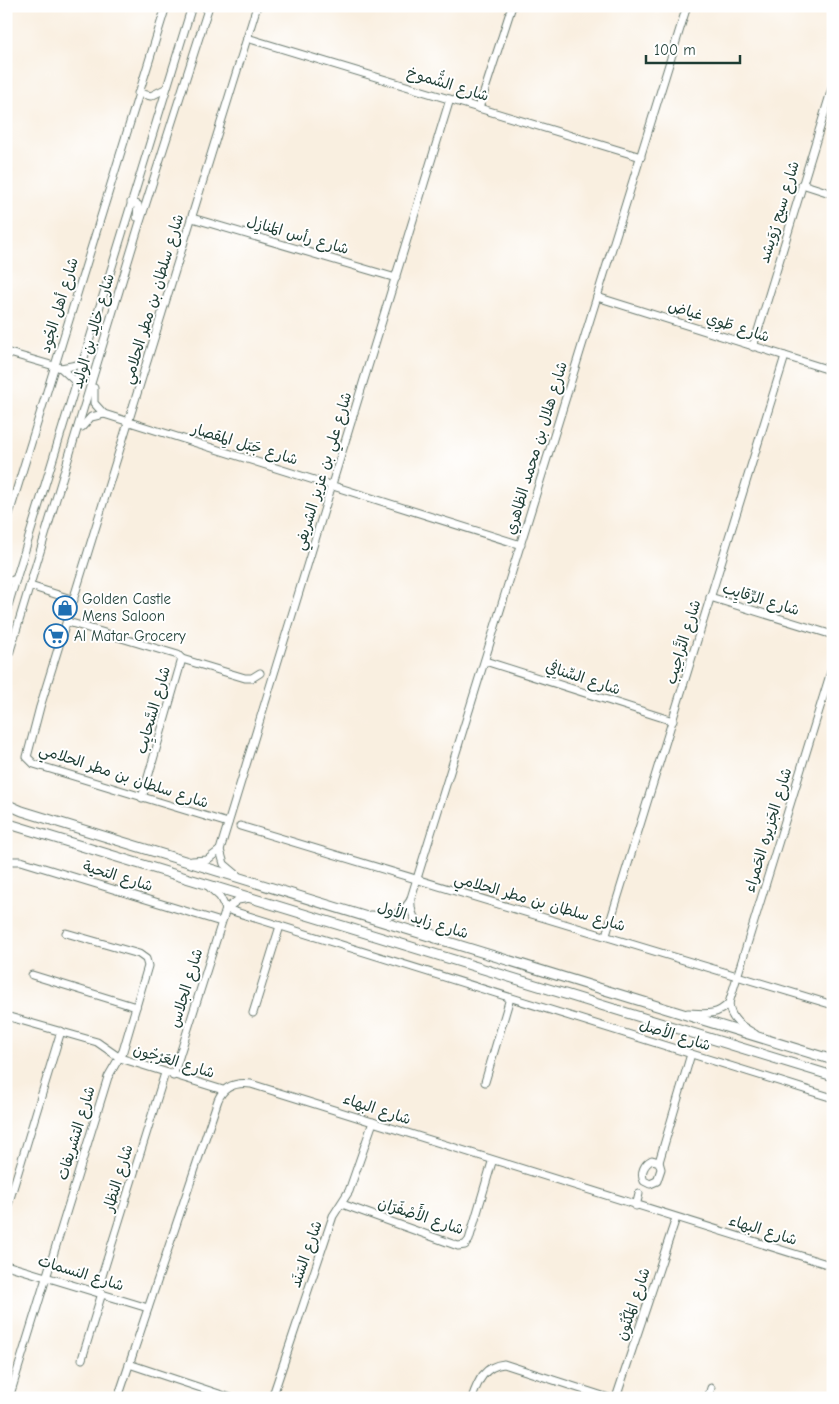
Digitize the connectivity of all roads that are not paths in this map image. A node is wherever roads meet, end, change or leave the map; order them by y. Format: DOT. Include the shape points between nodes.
graph roads {
  1 [pos="166,6"];
  2 [pos="192,6"];
  3 [pos="209,6"];
  4 [pos="257,6"];
  5 [pos="512,6"];
  6 [pos="687,6"];
  7 [pos="247,38"];
  8 [pos="833,85"];
  9 [pos="165,88"];
  10 [pos="138,93"];
  11 [pos="147,96"];
  12 [pos="450,99"];
  13 [pos="479,108"];
  14 [pos="159,112"];
  15 [pos="640,157"];
  16 [pos="802,184"];
  17 [pos="833,194"];
  18 [pos="131,202"];
  19 [pos="192,218"];
  20 [pos="139,225"];
  21 [pos="396,278"];
  22 [pos="597,297"];
  23 [pos="753,347"];
  24 [pos="6,352"];
  25 [pos="785,356"];
  26 [pos="82,364"];
  27 [pos="58,367"];
  28 [pos="97,368"];
  29 [pos="833,371"];
  30 [pos="77,383"];
  31 [pos="104,414"];
  32 [pos="129,422"];
  33 [pos="71,453"];
  34 [pos="332,486"];
  35 [pos="6,524"];
  36 [pos="521,545"];
  37 [pos="16,579"];
  38 [pos="6,582"];
  39 [pos="30,586"];
  40 [pos="9,594"];
  41 [pos="710,597"];
  42 [pos="74,600"];
  43 [pos="6,612"];
  44 [pos="68,622"];
  45 [pos="833,635"];
  46 [pos="182,659"];
  47 [pos="485,661"];
  48 [pos="6,664"];
  49 [pos="833,665"];
  50 [pos="260,673"];
  51 [pos="829,688"];
  52 [pos="673,721"];
  53 [pos="142,798"];
  54 [pos="6,804"];
  55 [pos="6,823"];
  56 [pos="228,823"];
  57 [pos="240,826"];
  58 [pos="220,850"];
  59 [pos="181,860"];
  60 [pos="6,861"];
  61 [pos="249,881"];
  62 [pos="417,881"];
  63 [pos="202,882"];
  64 [pos="253,898"];
  65 [pos="411,898"];
  66 [pos="226,909"];
  67 [pos="356,914"];
  68 [pos="221,922"];
  69 [pos="280,926"];
  70 [pos="66,933"];
  71 [pos="606,935"];
  72 [pos="446,941"];
  73 [pos="32,975"];
  74 [pos="738,976"];
  75 [pos="510,998"];
  76 [pos="729,1002"];
  77 [pos="833,1005"];
  78 [pos="136,1007"];
  79 [pos="252,1013"];
  80 [pos="679,1013"];
  81 [pos="6,1016"];
  82 [pos="61,1031"];
  83 [pos="769,1041"];
  84 [pos="691,1054"];
  85 [pos="120,1058"];
  86 [pos="833,1060"];
  87 [pos="165,1073"];
  88 [pos="173,1076"];
  89 [pos="833,1076"];
  90 [pos="485,1082"];
  91 [pos="223,1090"];
  92 [pos="833,1098"];
  93 [pos="373,1122"];
  94 [pos="492,1162"];
  95 [pos="659,1162"];
  96 [pos="643,1179"];
  97 [pos="342,1204"];
  98 [pos="8,1206"];
  99 [pos="636,1206"];
  100 [pos="676,1218"];
  101 [pos="6,1265"];
  102 [pos="833,1266"];
  103 [pos="46,1277"];
  104 [pos="100,1293"];
  105 [pos="148,1308"];
  106 [pos="82,1359"];
  107 [pos="129,1364"];
  108 [pos="711,1388"];
  109 [pos="9,1398"];
  110 [pos="118,1398"];
  111 [pos="231,1398"];
  112 [pos="272,1398"];
  113 [pos="472,1398"];
  114 [pos="609,1398"];
  115 [pos="616,1398"];
  116 [pos="708,1398"];
  1 -- 10 [label="street, شارع أهل الجُود"];
  2 -- 9 [label="street, شارع خالِد بن الوليد"];
  3 -- 20 [label="street, شارع خالِد بن الوليد"];
  4 -- 7 [label="street, شارع سلطان بن مطر الحلامي"];
  5 -- 13 [label="street"];
  6 -- 15 [label="street, شارع هلال بن محمد الظاهري"];
  7 -- 12 [label="street, شارع الشُّموخ"];
  7 -- 19 [label="street, شارع سلطان بن مطر الحلامي"];
  8 -- 16 [label="street, شارع سيح رُوَيشد"];
  9 -- 11 [label="street"];
  9 -- 14 [label="street, شارع خالِد بن الوليد"];
  10 -- 11 [label="street"];
  10 -- 27 [label="street, شارع أهل الجُود"];
  11 -- 14 [label="street" via="155,102"];
  12 -- 13 [label="street, شارع الشُّموخ"];
  12 -- 21 [label="street, شارع علي بن عزيز الشريفي"];
  13 -- 15 [label="street, شارع الشُّموخ"];
  14 -- 18 [label="street, شارع خالِد بن الوليد"];
  15 -- 22 [label="street, شارع هلال بن محمد الظاهري"];
  16 -- 17 [label="street"];
  16 -- 23 [label="street, شارع سيح رُوَيشد"];
  18 -- 20 [label="street" via="138,205"];
  18 -- 26 [label="street, شارع خالِد بن الوليد"];
  19 -- 21 [label="street, شارع رأس المَنازِل"];
  19 -- 32 [label="street, شارع سلطان بن مطر الحلامي"];
  20 -- 28 [label="street, شارع خالِد بن الوليد"];
  21 -- 34 [label="street, شارع علي بن عزيز الشريفي"];
  22 -- 23 [label="street, شارع طَوِي غياض"];
  22 -- 36 [label="street, شارع هلال بن محمد الظاهري"];
  23 -- 25 [label="street, شارع طَوِي غياض"];
  24 -- 27 [label="street"];
  25 -- 29 [label="street, شارع طَوِي غياض"];
  25 -- 41 [label="street, شارع التَّراحِيب"];
  26 -- 27 [label="street"];
  26 -- 30 [label="street, شارع خالِد بن الوليد"];
  27 -- 30 [label="street"];
  27 -- 35 [label="street, شارع أهل الجُود"];
  28 -- 31 [label="street" via="93,396 97,409"];
  28 -- 33 [label="street, شارع خالِد بن الوليد"];
  30 -- 37 [label="street, شارع خالِد بن الوليد"];
  31 -- 32 [label="street, شارع جَبَل المِقصار"];
  31 -- 33 [label="street" via="86,420"];
  32 -- 34 [label="street, شارع جَبَل المِقصار"];
  32 -- 42 [label="street, شارع سلطان بن مطر الحلامي"];
  33 -- 39 [label="street, شارع خالِد بن الوليد"];
  34 -- 36 [label="street, شارع جَبَل المِقصار"];
  34 -- 56 [label="street, شارع علي بن عزيز الشريفي"];
  36 -- 47 [label="street, شارع هلال بن محمد الظاهري"];
  37 -- 38 [label="street"];
  37 -- 40 [label="street, شارع خالِد بن الوليد"];
  39 -- 42 [label="street"];
  39 -- 48 [label="street, شارع خالِد بن الوليد"];
  40 -- 43 [label="street, شارع خالِد بن الوليد"];
  41 -- 45 [label="street, شارع الرِّقايِب"];
  41 -- 52 [label="street, شارع التَّراحِيب"];
  42 -- 44 [label="street, شارع سلطان بن مطر الحلامي"];
  44 -- 46 [label="street" via="178,655"];
  44 -- 53 [label="street, شارع سلطان بن مطر الحلامي" via="27,757 34,764"];
  46 -- 50 [label="street" via="248,679"];
  46 -- 53 [label="street, شارع السَّحايِب"];
  47 -- 52 [label="street, شارع السِّنافِي"];
  47 -- 62 [label="street, شارع هلال بن محمد الظاهري"];
  49 -- 51 [label="street, شارع الجَزيره الحَمراء"];
  51 -- 74 [label="street, شارع الجَزيره الحَمراء"];
  52 -- 71 [label="street, شارع التَّراحِيب"];
  53 -- 56 [label="street, شارع سلطان بن مطر الحلامي"];
  54 -- 59 [label="main road, شارع زايد الأول"];
  55 -- 63 [label="main road, شارع زايد الأول"];
  56 -- 58 [label="street, شارع علي بن عزيز الشريفي"];
  57 -- 62 [label="street, شارع سلطان بن مطر الحلامي"];
  58 -- 59 [label="street" via="207,860"];
  58 -- 61 [label="street" via="226,867"];
  59 -- 61 [label="main road, شارع زايد الأول"];
  60 -- 68 [label="street, شارع التحية" via="21,861"];
  61 -- 67 [label="main road, شارع زايد الأول"];
  62 -- 65 [label="street, شارع هلال بن محمد الظاهري"];
  62 -- 71 [label="street, شارع سلطان بن مطر الحلامي"];
  63 -- 64 [label="main road, شارع زايد الأول"];
  63 -- 66 [label="street" via="215,892"];
  64 -- 66 [label="street" via="238,900"];
  64 -- 89 [label="main road, شارع زايد الأول"];
  65 -- 67 [label="street, شارع هلال بن محمد الظاهري" via="396,915"];
  65 -- 72 [label="street" via="410,911 414,919"];
  66 -- 68 [label="street, شارع الجلاس"];
  66 -- 69 [label="street, شارع الأصل"];
  67 -- 72 [label="main road, شارع زايد الأول"];
  68 -- 88 [label="street, شارع الجلاس"];
  69 -- 75 [label="street, شارع الأصل"];
  69 -- 79 [label="street"];
  70 -- 78 [label="street, شارع التشريفات" via="145,957 148,966"];
  71 -- 74 [label="street, شارع سلطان بن مطر الحلامي"];
  72 -- 80 [label="main road, شارع زايد الأول"];
  73 -- 78 [label="street"];
  74 -- 76 [label="street, شارع الجَزيره الحَمراء"];
  74 -- 77 [label="street, شارع سلطان بن مطر الحلامي"];
  75 -- 84 [label="street, شارع الأصل"];
  75 -- 90 [label="street"];
  76 -- 80 [label="street" via="712,1014"];
  76 -- 83 [label="street" via="735,1021"];
  78 -- 85 [label="street, شارع التشريفات"];
  80 -- 83 [label="main road, شارع زايد الأول"];
  81 -- 82 [label="street, شارع العَرْجُون"];
  82 -- 85 [label="street, شارع العَرْجُون" via="102,1043"];
  82 -- 98 [label="street"];
  83 -- 86 [label="main road, شارع زايد الأول"];
  84 -- 92 [label="street, شارع الأصل"];
  84 -- 95 [label="street"];
  85 -- 87 [label="street, شارع العَرْجُون"];
  85 -- 103 [label="street, شارع التشريفات" via="108,1077"];
  87 -- 88 [label="street, شارع العَرْجُون"];
  87 -- 104 [label="street, شارع النظار"];
  88 -- 91 [label="street, شارع العَرْجُون"];
  91 -- 93 [label="street, شارع البهاء" via="238,1084 251,1084"];
  91 -- 105 [label="street"];
  93 -- 94 [label="street, شارع البهاء"];
  93 -- 97 [label="street, شارع السَنَد"];
  94 -- 97 [label="street, شارع الأَصْفَرَان" via="465,1246"];
  94 -- 99 [label="street, شارع البهاء"];
  95 -- 96 [label="street" via="648,1162 642,1173"];
  95 -- 96 [label="street" via="661,1169 656,1182 648,1184"];
  96 -- 99 [label="street"];
  97 -- 112 [label="street, شارع السَنَد" via="331,1222"];
  99 -- 100 [label="street, شارع البهاء"];
  100 -- 102 [label="street, شارع البهاء"];
  100 -- 115 [label="street, شارع المَكْنُون"];
  101 -- 103 [label="street, شارع النسمات"];
  103 -- 104 [label="street, شارع النسمات"];
  103 -- 109 [label="street, شارع التشريفات"];
  104 -- 105 [label="street, شارع النسمات"];
  104 -- 106 [label="street, شارع النظار"];
  105 -- 107 [label="street"];
  107 -- 110 [label="street"];
  107 -- 111 [label="street"];
  108 -- 116 [label="street"];
  113 -- 114 [label="street" via="484,1372 504,1364"];
}
